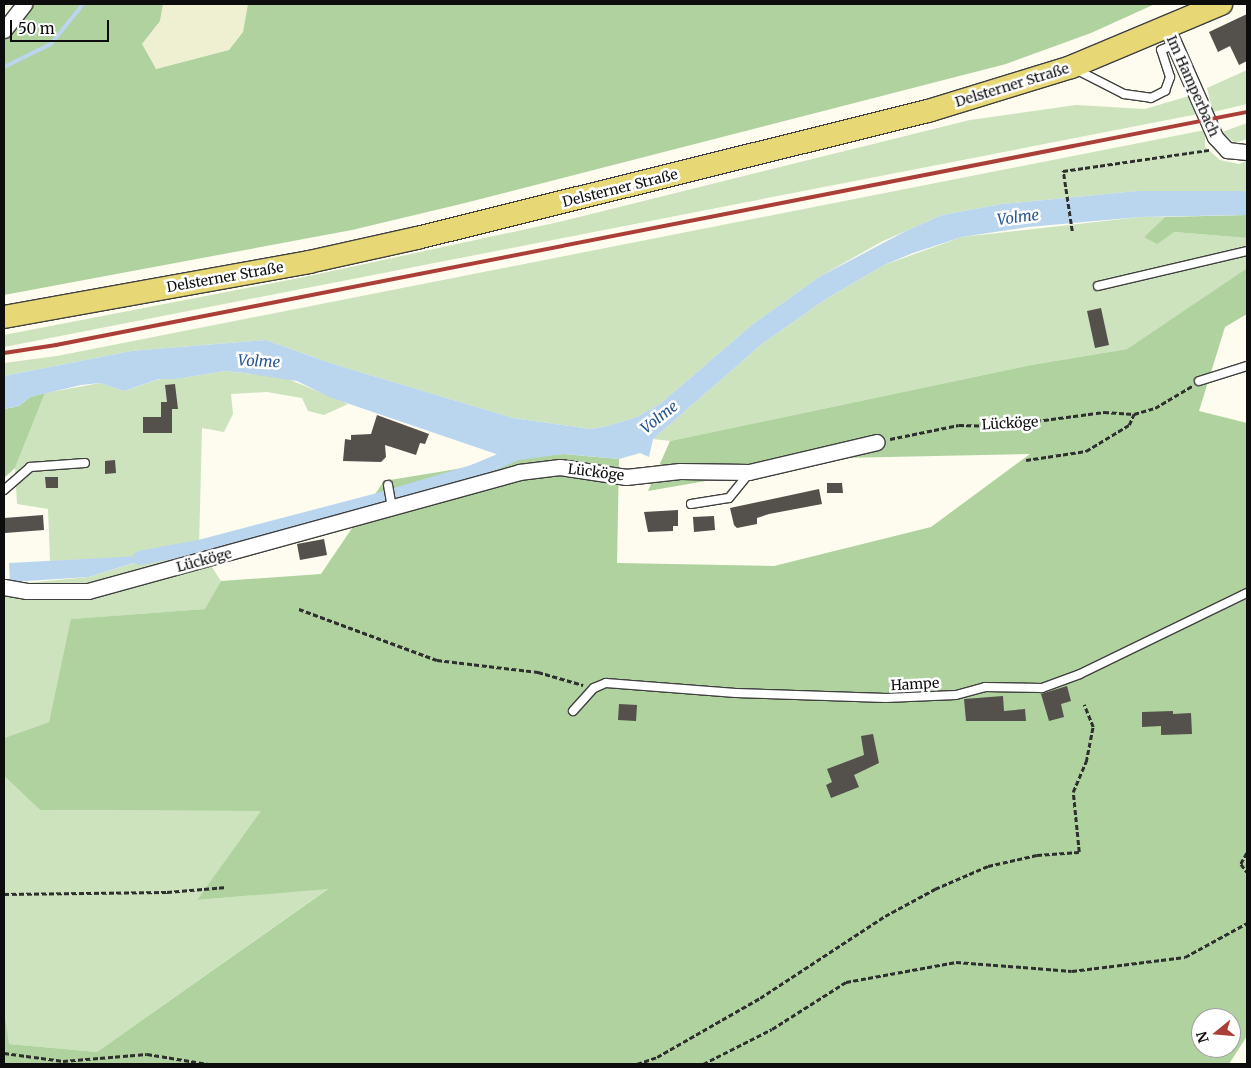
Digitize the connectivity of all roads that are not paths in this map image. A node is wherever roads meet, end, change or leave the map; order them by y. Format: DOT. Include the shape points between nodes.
graph roads {
  1 [pos="24,4"];
  2 [pos="1221,4"];
  3 [pos="4,30"];
  4 [pos="1171,36"];
  5 [pos="1071,67"];
  6 [pos="1247,152"];
  7 [pos="1247,251"];
  8 [pos="1098,286"];
  9 [pos="4,317"];
  10 [pos="1247,366"];
  11 [pos="1199,381"];
  12 [pos="877,442"];
  13 [pos="85,463"];
  14 [pos="749,472"];
  15 [pos="388,485"];
  16 [pos="4,490"];
  17 [pos="691,504"];
  18 [pos="392,508"];
  19 [pos="4,587"];
  20 [pos="1247,593"];
  21 [pos="573,711"];
  1 -- 3 [label="street"];
  2 -- 4 [label="main road, Delsterner Straße"];
  4 -- 5 [label="main road, Delsterner Straße"];
  4 -- 5 [label="lane" via="1161,50 1170,77 1165,91 1151,98 1124,94"];
  4 -- 6 [label="street, Im Hamperbach" via="1221,145 1233,152"];
  5 -- 9 [label="main road, Delsterner Straße" via="928,111 417,238 309,262"];
  7 -- 8 [label="lane"];
  10 -- 11 [label="lane"];
  12 -- 14 [label="street, Lücköge"];
  13 -- 16 [label="lane" via="30,468"];
  14 -- 17 [label="lane" via="730,498"];
  14 -- 18 [label="street, Lücköge" via="680,471 626,477 560,468 520,472"];
  15 -- 18 [label="lane"];
  18 -- 19 [label="street, Lücköge" via="88,591 27,591"];
  20 -- 21 [label="lane, Hampe" via="1080,674 1042,688 985,687 956,695 886,698 736,694 606,683 594,688"];
}
